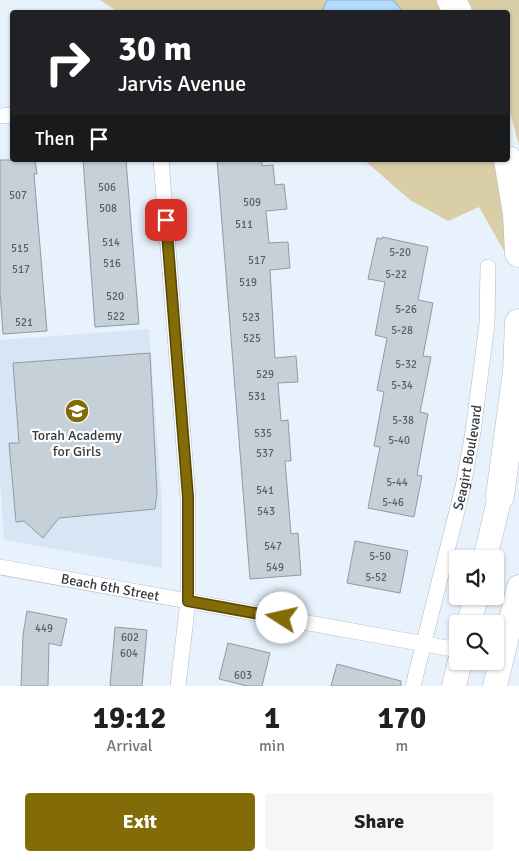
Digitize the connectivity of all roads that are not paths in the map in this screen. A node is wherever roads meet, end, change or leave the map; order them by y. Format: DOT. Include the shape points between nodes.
graph roads {
  1 [pos="161,162"];
  2 [pos="508,162"];
  3 [pos="519,253"];
  4 [pos="488,267"];
  5 [pos="519,323"];
  6 [pos="519,430"];
  7 [pos="500,496"];
  8 [pos="487,550"];
  9 [pos="0,567"];
  10 [pos="519,587"];
  11 [pos="188,601"];
  12 [pos="424,644"];
  13 [pos="449,648"];
  14 [pos="458,670"];
  15 [pos="178,686"];
  16 [pos="413,686"];
  17 [pos="454,686"];
  18 [pos="495,686"];
  1 -- 11 [label="street" via="188,497"];
  2 -- 3 [label="highway" via="517,214"];
  4 -- 12 [label="street, Seagirt Boulevard" via="487,324 473,432 463,487"];
  5 -- 7 [label="highway" via="517,371"];
  6 -- 7 [label="highway"];
  7 -- 8 [label="main road"];
  9 -- 11 [label="street, Beach 6th Street"];
  10 -- 18 [label="main road"];
  11 -- 12 [label="street, Beach 6th Street"];
  11 -- 15 [label="street"];
  12 -- 13 [label="street, Beach 6th Street"];
  12 -- 16 [label="street, Seagirt Boulevard"];
  14 -- 17 [label="main road"];
}
